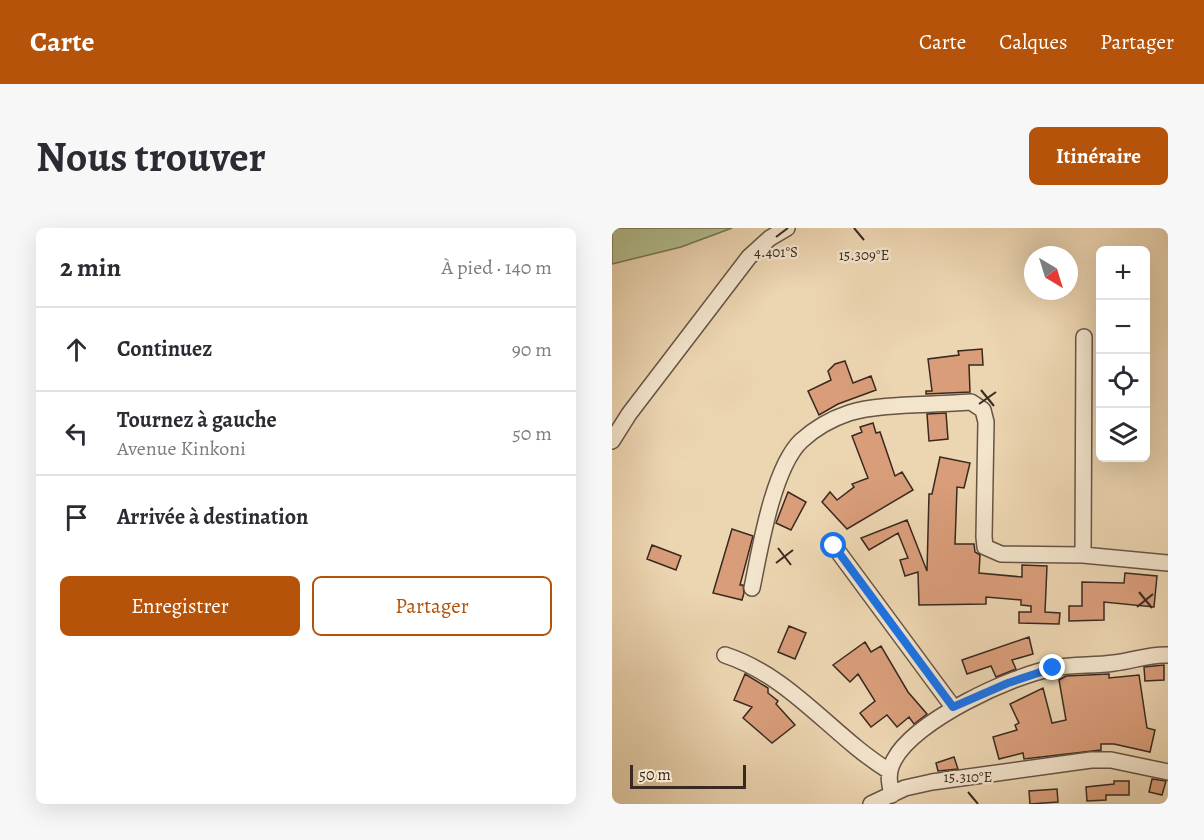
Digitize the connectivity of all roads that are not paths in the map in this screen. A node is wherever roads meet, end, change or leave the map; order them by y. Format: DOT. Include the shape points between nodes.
graph roads {
  1 [pos="787,228"];
  2 [pos="1084,337"];
  3 [pos="612,441"];
  4 [pos="834,546"];
  5 [pos="1083,555"];
  6 [pos="1168,562"];
  7 [pos="752,588"];
  8 [pos="725,655"];
  9 [pos="1168,656"];
  10 [pos="953,707"];
  11 [pos="890,771"];
  12 [pos="1168,772"];
  13 [pos="892,795"];
  14 [pos="871,804"];
  1 -- 3 [label="street" via="750,257"];
  2 -- 5 [label="street"];
  4 -- 10 [label="street"];
  5 -- 6 [label="street"];
  5 -- 7 [label="street" via="1001,554 985,547 983,410 971,402 902,406 851,412 822,424 800,442 779,478"];
  8 -- 11 [label="street" via="765,671 871,760"];
  9 -- 10 [label="street" via="1153,654 1114,663 1053,668"];
  10 -- 11 [label="street" via="907,742"];
  11 -- 13 [label="street"];
  12 -- 13 [label="street" via="1111,760 1091,760 932,782"];
  13 -- 14 [label="street"];
}
